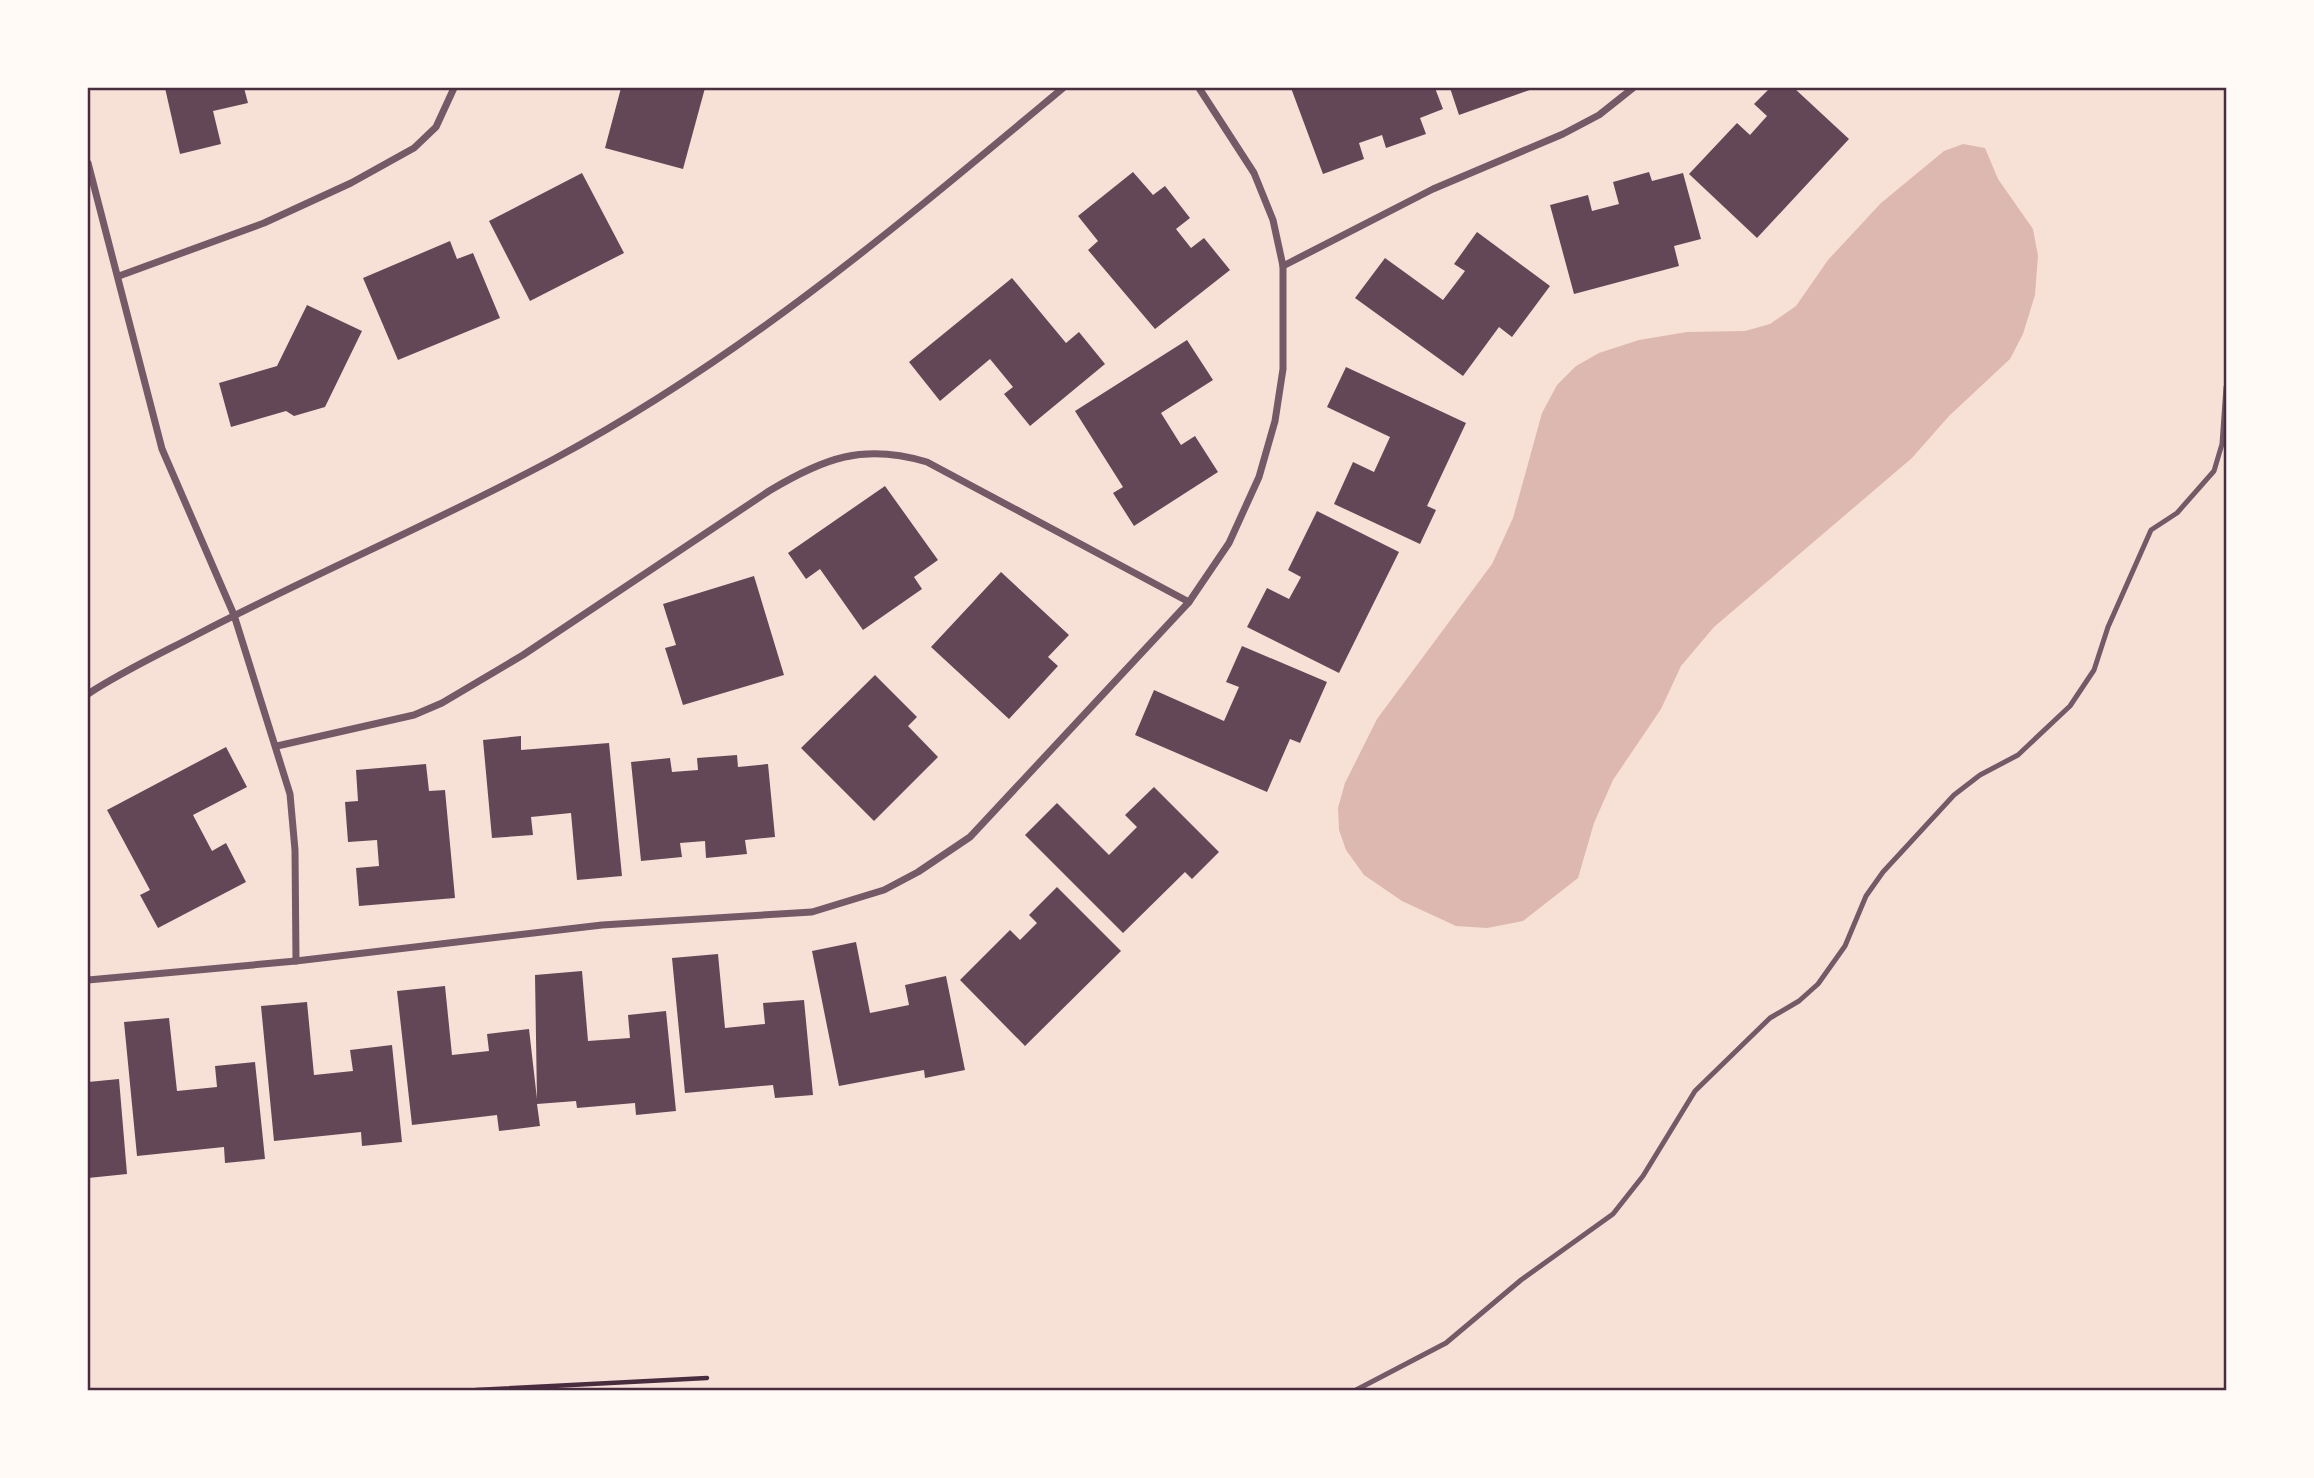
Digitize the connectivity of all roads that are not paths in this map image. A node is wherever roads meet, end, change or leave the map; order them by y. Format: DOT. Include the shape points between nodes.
graph roads {
  1 [pos="454,88"];
  2 [pos="1063,88"];
  3 [pos="1199,88"];
  4 [pos="1633,88"];
  5 [pos="88,163"];
  6 [pos="1283,266"];
  7 [pos="119,276"];
  8 [pos="2227,387"];
  9 [pos="1189,602"];
  10 [pos="234,615"];
  11 [pos="88,694"];
  12 [pos="278,746"];
  13 [pos="296,961"];
  14 [pos="88,980"];
  15 [pos="1356,1391"];
  1 -- 7 [label="street" via="436,127 414,148 264,223"];
  2 -- 10 [label="street" via="858,259 700,373 555,459"];
  3 -- 6 [label="street" via="1254,173 1273,220"];
  4 -- 6 [label="street" via="1599,115 1563,134 1433,189"];
  5 -- 7 [label="street"];
  6 -- 9 [label="street" via="1283,369 1275,421 1259,477 1229,543"];
  7 -- 10 [label="street" via="162,449"];
  8 -- 15 [label="lane" via="2222,444 2214,471 2177,513 2151,530 2094,670 2070,706 2018,755 1954,795 1883,872 1866,896 1845,946 1818,984 1770,1018 1695,1091 1643,1176 1613,1214 1521,1280 1446,1343"];
  9 -- 12 [label="street" via="927,462 886,452 841,456 808,467 769,491 523,655 442,703 414,715"];
  9 -- 13 [label="street" via="970,836 884,890 812,912 602,925"];
  10 -- 11 [label="street"];
  10 -- 12 [label="street"];
  12 -- 13 [label="street" via="290,794 295,850"];
  13 -- 14 [label="street"];
}
